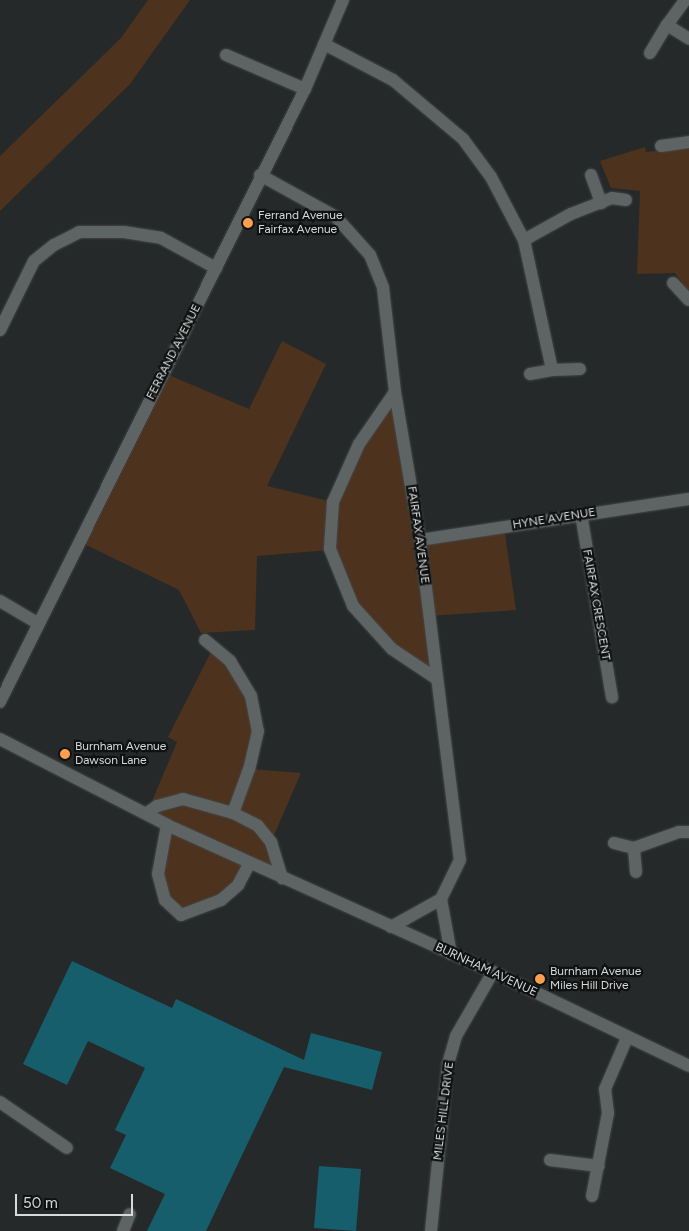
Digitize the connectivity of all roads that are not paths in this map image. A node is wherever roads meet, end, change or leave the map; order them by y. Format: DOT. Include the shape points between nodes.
graph roads {
  1 [pos="343,0"];
  2 [pos="685,0"];
  3 [pos="667,25"];
  4 [pos="689,40"];
  5 [pos="324,44"];
  6 [pos="650,53"];
  7 [pos="226,55"];
  8 [pos="305,89"];
  9 [pos="689,142"];
  10 [pos="661,146"];
  11 [pos="260,175"];
  12 [pos="591,175"];
  13 [pos="626,200"];
  14 [pos="600,202"];
  15 [pos="524,240"];
  16 [pos="216,268"];
  17 [pos="673,283"];
  18 [pos="689,300"];
  19 [pos="0,330"];
  20 [pos="552,370"];
  21 [pos="580,370"];
  22 [pos="530,374"];
  23 [pos="395,392"];
  24 [pos="689,499"];
  25 [pos="581,514"];
  26 [pos="420,540"];
  27 [pos="0,601"];
  28 [pos="39,624"];
  29 [pos="205,640"];
  30 [pos="436,679"];
  31 [pos="612,696"];
  32 [pos="0,702"];
  33 [pos="0,739"];
  34 [pos="147,813"];
  35 [pos="233,813"];
  36 [pos="167,825"];
  37 [pos="689,832"];
  38 [pos="614,843"];
  39 [pos="634,848"];
  40 [pos="249,864"];
  41 [pos="636,872"];
  42 [pos="282,878"];
  43 [pos="442,900"];
  44 [pos="391,927"];
  45 [pos="451,954"];
  46 [pos="493,972"];
  47 [pos="627,1038"];
  48 [pos="689,1066"];
  49 [pos="0,1102"];
  50 [pos="67,1148"];
  51 [pos="550,1160"];
  52 [pos="599,1166"];
  53 [pos="592,1196"];
  54 [pos="130,1214"];
  55 [pos="123,1231"];
  56 [pos="431,1231"];
  1 -- 5 [label="street, FERRAND AVENUE"];
  2 -- 3 [label="street"];
  3 -- 4 [label="street"];
  3 -- 6 [label="street"];
  5 -- 8 [label="street, FERRAND AVENUE"];
  5 -- 15 [label="street" via="393,80 463,139 491,177"];
  7 -- 8 [label="street"];
  8 -- 11 [label="street, FERRAND AVENUE"];
  9 -- 10 [label="street"];
  11 -- 16 [label="street, FERRAND AVENUE"];
  11 -- 23 [label="street, FAIRFAX AVENUE" via="336,217 370,255 383,288"];
  12 -- 14 [label="street"];
  13 -- 14 [label="street" via="612,198"];
  14 -- 15 [label="street"];
  15 -- 20 [label="street"];
  16 -- 19 [label="street" via="160,238 124,232 79,232 54,245 34,262"];
  16 -- 28 [label="street, FERRAND AVENUE"];
  17 -- 18 [label="street"];
  20 -- 21 [label="street"];
  20 -- 22 [label="street"];
  23 -- 26 [label="street, FAIRFAX AVENUE"];
  23 -- 30 [label="street" via="359,444 333,502 330,550 353,606 392,649"];
  24 -- 25 [label="street, HYNE AVENUE"];
  25 -- 26 [label="street, HYNE AVENUE"];
  25 -- 31 [label="street, FAIRFAX CRESCENT"];
  26 -- 30 [label="street, FAIRFAX AVENUE"];
  27 -- 28 [label="street"];
  28 -- 32 [label="street, FERRAND AVENUE"];
  29 -- 35 [label="street" via="230,661 251,696 258,731"];
  30 -- 43 [label="street, FAIRFAX AVENUE" via="460,860"];
  33 -- 34 [label="street, BURNHAM AVENUE"];
  34 -- 35 [label="street" via="157,806 183,799"];
  34 -- 36 [label="street, BURNHAM AVENUE"];
  35 -- 42 [label="street" via="258,826 271,842"];
  36 -- 40 [label="street, BURNHAM AVENUE"];
  36 -- 40 [label="street" via="158,874 165,900 181,915 220,900 238,885"];
  37 -- 39 [label="street" via="679,832"];
  38 -- 39 [label="street"];
  39 -- 41 [label="street"];
  40 -- 42 [label="street, BURNHAM AVENUE"];
  42 -- 44 [label="street, BURNHAM AVENUE"];
  43 -- 44 [label="street"];
  43 -- 45 [label="street"];
  44 -- 45 [label="street, BURNHAM AVENUE"];
  45 -- 46 [label="street, BURNHAM AVENUE"];
  46 -- 47 [label="street, BURNHAM AVENUE"];
  46 -- 56 [label="street, MILES HILL DRIVE" via="456,1036 448,1064"];
  47 -- 48 [label="street, BURNHAM AVENUE"];
  47 -- 52 [label="street" via="605,1089 608,1113"];
  49 -- 50 [label="street"];
  51 -- 52 [label="street"];
  52 -- 53 [label="street"];
  54 -- 55 [label="street"];
}
